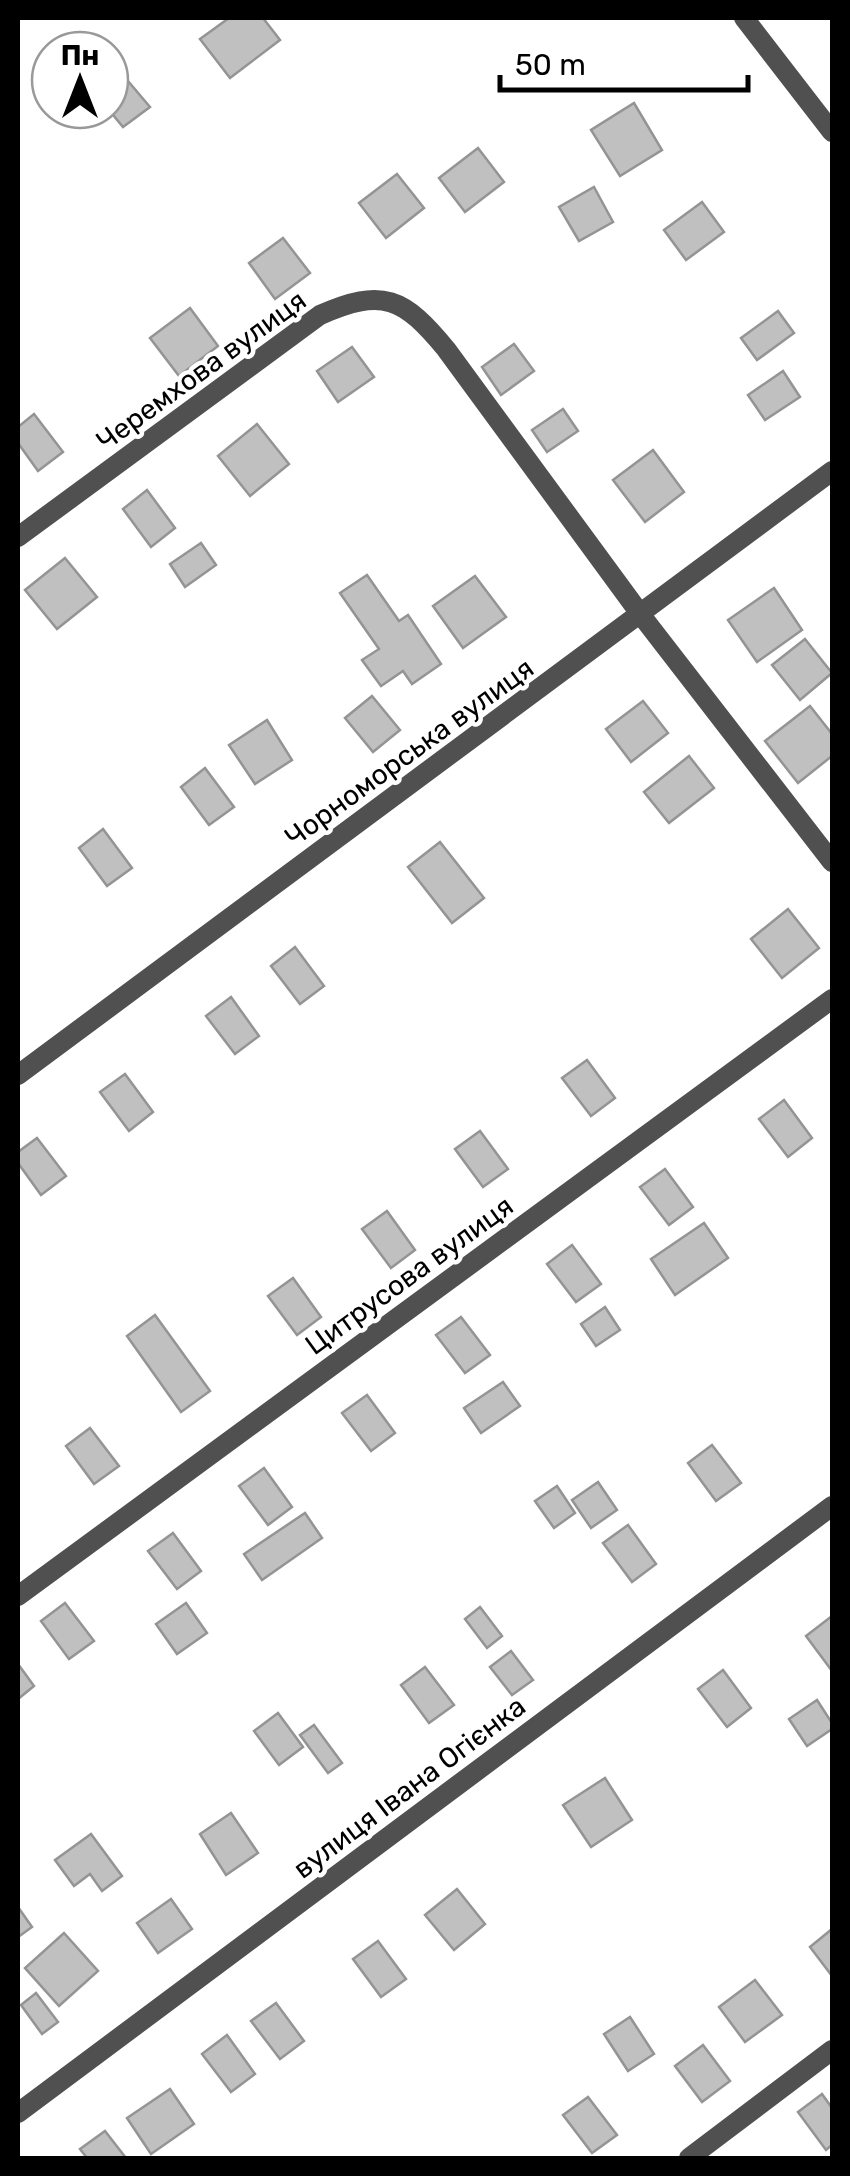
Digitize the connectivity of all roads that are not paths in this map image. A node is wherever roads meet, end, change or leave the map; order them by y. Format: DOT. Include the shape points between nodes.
graph roads {
  1 [pos="744,18"];
  2 [pos="832,132"];
  3 [pos="832,471"];
  4 [pos="18,537"];
  5 [pos="640,615"];
  6 [pos="832,862"];
  7 [pos="832,999"];
  8 [pos="18,1074"];
  9 [pos="832,1506"];
  10 [pos="18,1596"];
  11 [pos="832,2050"];
  12 [pos="18,2113"];
  13 [pos="689,2158"];
  1 -- 2 [label="street"];
  3 -- 5 [label="street, Чорноморська вулиця"];
  4 -- 5 [label="street, Черемхова вулиця" via="320,315 356,301 389,300 421,318 446,349"];
  5 -- 6 [label="street"];
  5 -- 8 [label="street, Чорноморська вулиця"];
  7 -- 10 [label="street, Цитрусова вулиця"];
  9 -- 12 [label="street, вулиця Івана Огієнка"];
  11 -- 13 [label="street"];
}
